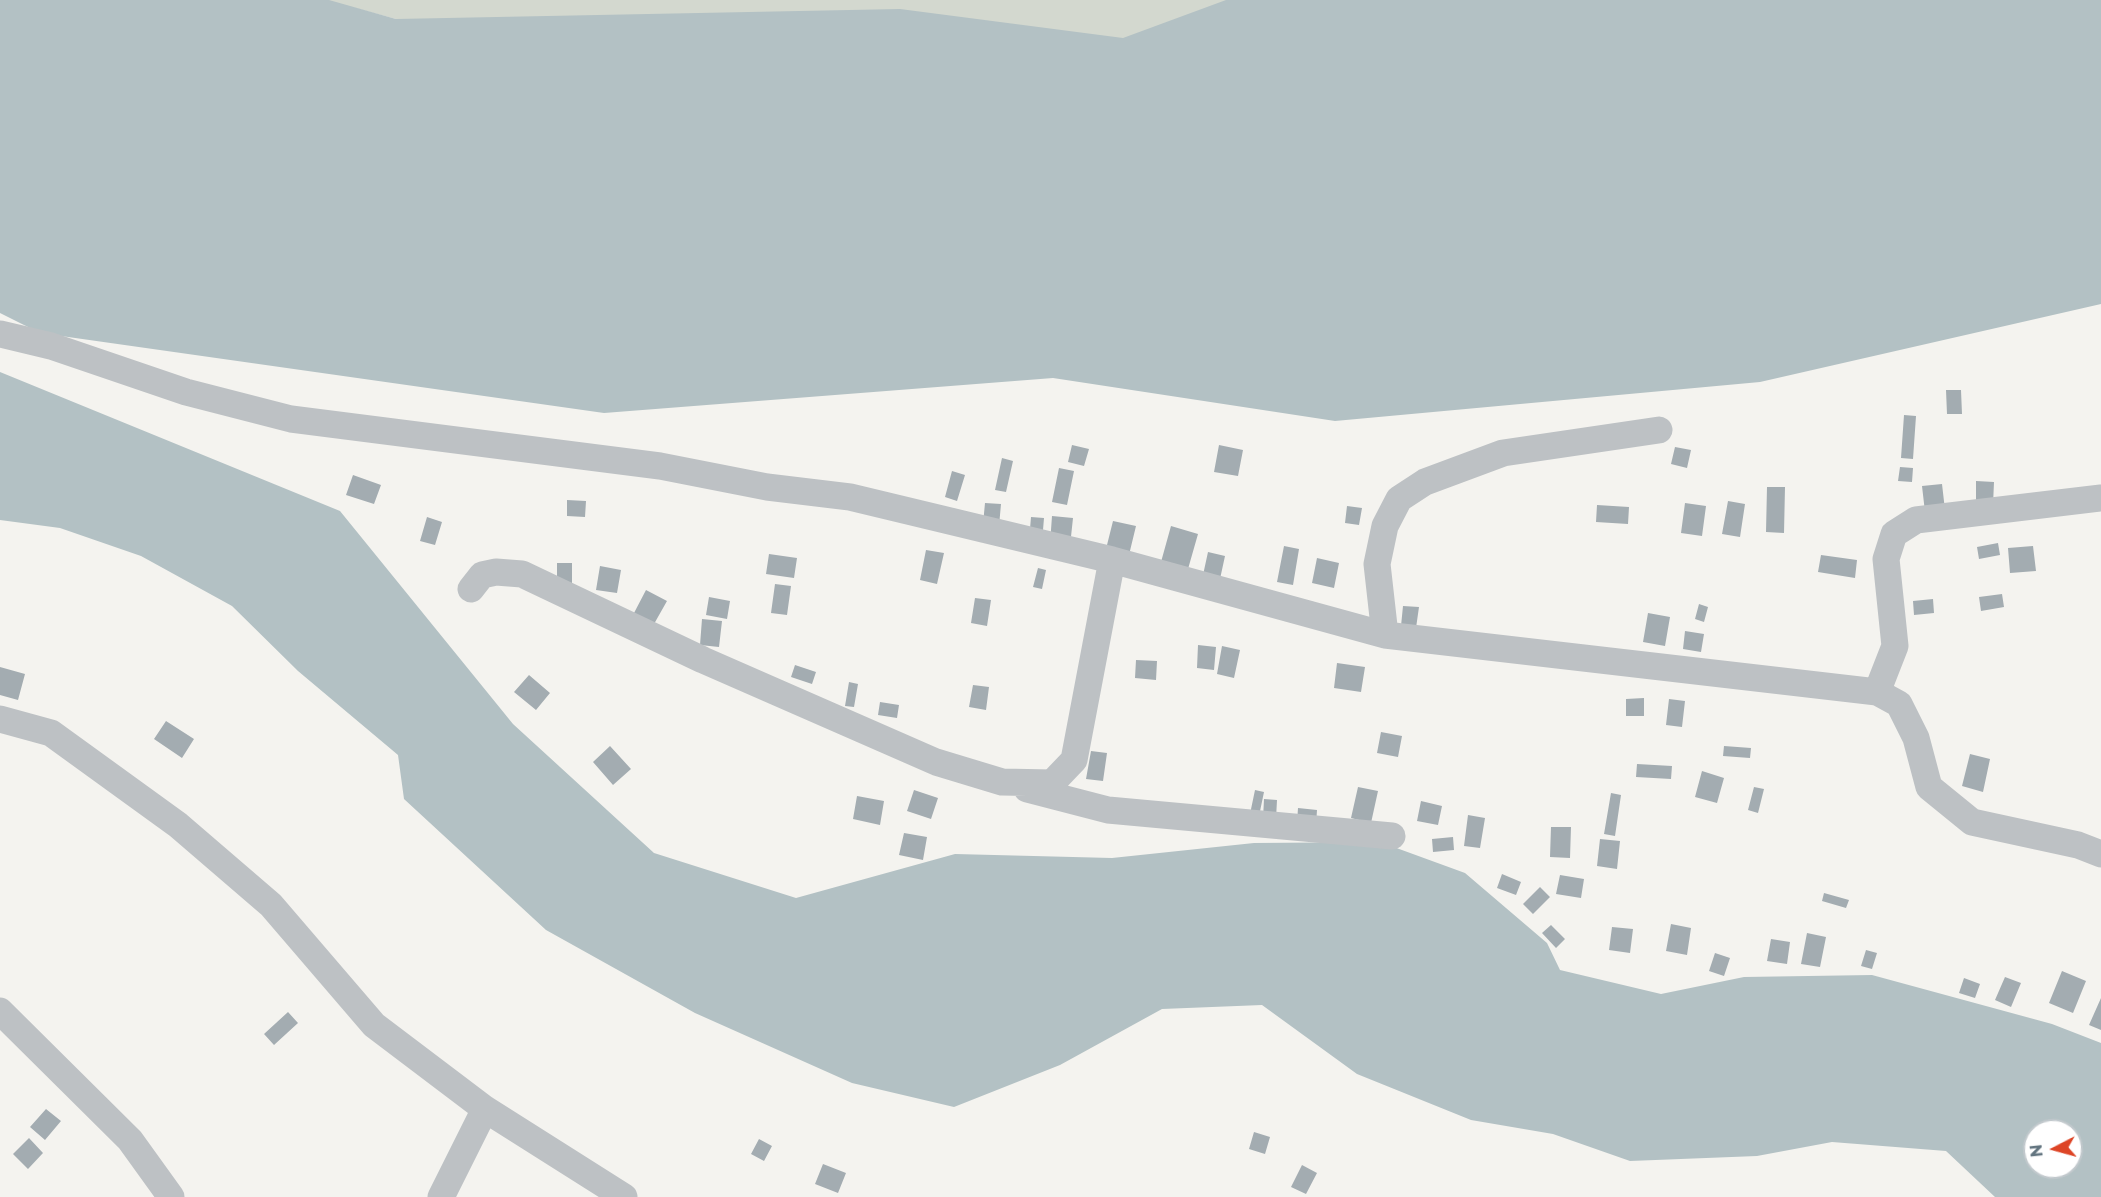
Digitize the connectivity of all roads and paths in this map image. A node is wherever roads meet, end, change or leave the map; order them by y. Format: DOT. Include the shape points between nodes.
graph roads {
  1 [pos="0,334"];
  2 [pos="1659,430"];
  3 [pos="2101,498"];
  4 [pos="1113,560"];
  5 [pos="471,589"];
  6 [pos="1385,635"];
  7 [pos="1876,692"];
  8 [pos="0,718"];
  9 [pos="1002,782"];
  10 [pos="1392,836"];
  11 [pos="2101,854"];
  12 [pos="0,1011"];
  13 [pos="485,1109"];
  14 [pos="171,1197"];
  15 [pos="441,1197"];
  16 [pos="624,1197"];
  1 -- 4 [label="street" via="51,346 186,392 291,419 660,466 766,487 850,497"];
  2 -- 6 [label="street" via="1503,453 1425,482 1399,499 1385,526 1377,564"];
  3 -- 7 [label="street" via="1916,520 1894,534 1886,559 1895,646"];
  4 -- 6 [label="street"];
  4 -- 9 [label="street" via="1074,760 1052,783"];
  5 -- 9 [label="street" via="482,575 522,574 703,660 936,762"];
  6 -- 7 [label="street"];
  7 -- 11 [label="street" via="1899,704 1916,738 1929,787 1972,822 2079,845"];
  8 -- 13 [label="street" via="51,733 178,825 271,905 374,1025"];
  9 -- 10 [label="street" via="1108,810"];
  12 -- 14 [label="street" via="130,1140"];
  13 -- 15 [label="street"];
  13 -- 16 [label="street"];
}
